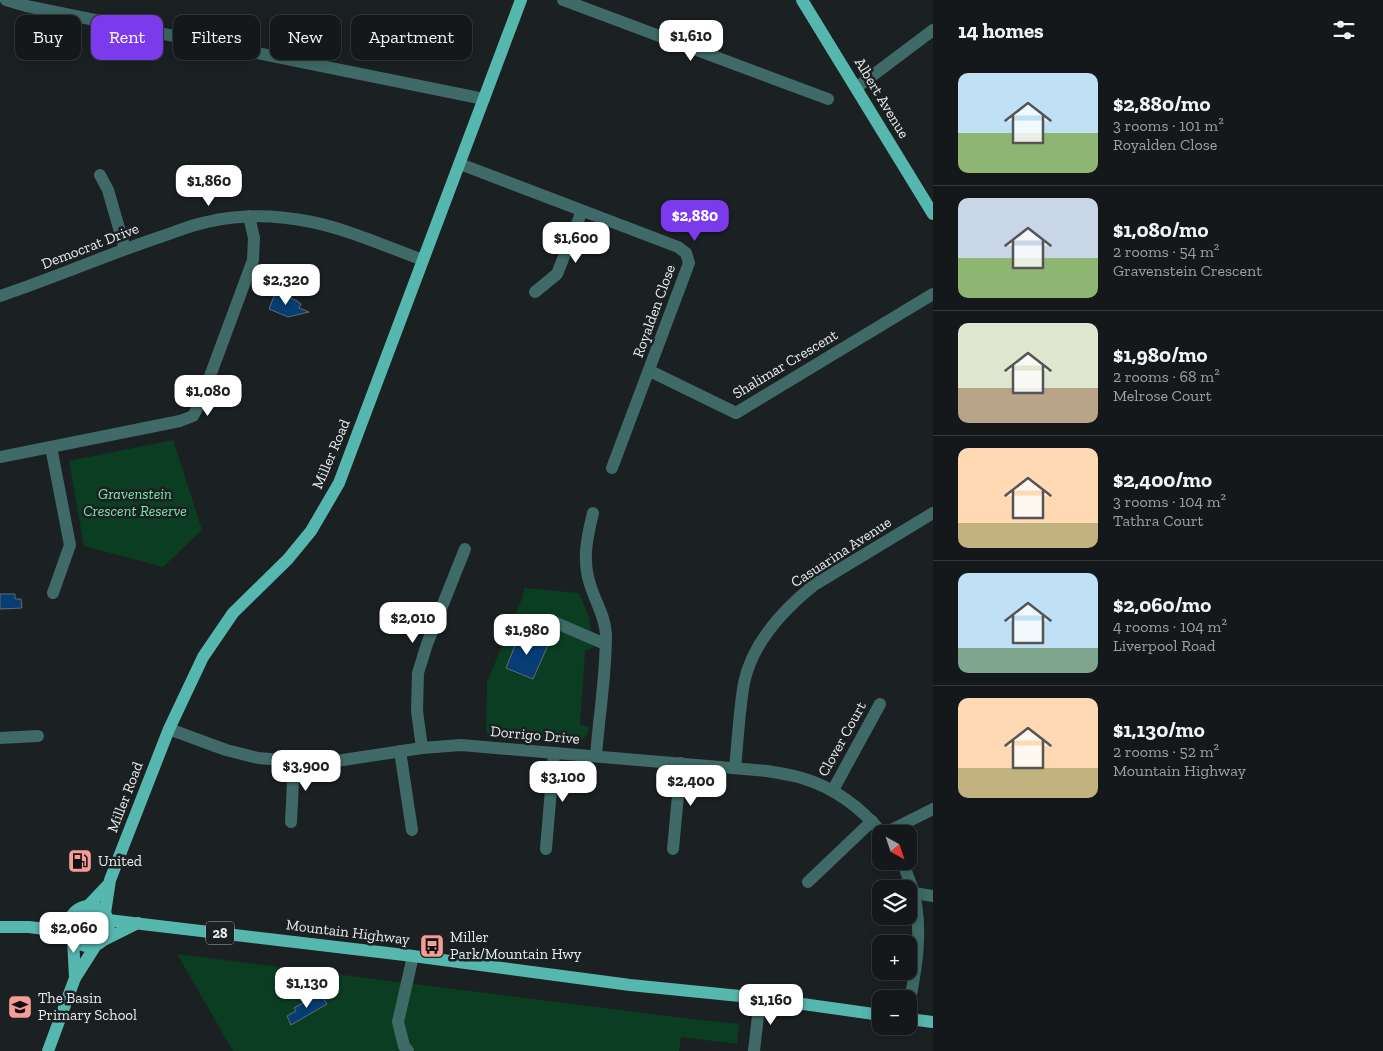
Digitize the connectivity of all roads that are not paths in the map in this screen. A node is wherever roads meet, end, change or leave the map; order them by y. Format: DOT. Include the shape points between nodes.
graph roads {
  1 [pos="6,0"];
  2 [pos="521,0"];
  3 [pos="563,0"];
  4 [pos="802,0"];
  5 [pos="27,3"];
  6 [pos="933,30"];
  7 [pos="856,88"];
  8 [pos="484,99"];
  9 [pos="828,99"];
  10 [pos="460,164"];
  11 [pos="100,176"];
  12 [pos="582,211"];
  13 [pos="933,214"];
  14 [pos="249,216"];
  15 [pos="125,249"];
  16 [pos="423,260"];
  17 [pos="535,292"];
  18 [pos="933,294"];
  19 [pos="0,296"];
  20 [pos="650,371"];
  21 [pos="51,447"];
  22 [pos="0,457"];
  23 [pos="612,468"];
  24 [pos="593,513"];
  25 [pos="932,516"];
  26 [pos="466,549"];
  27 [pos="53,593"];
  28 [pos="554,622"];
  29 [pos="605,644"];
  30 [pos="880,704"];
  31 [pos="169,729"];
  32 [pos="38,736"];
  33 [pos="0,738"];
  34 [pos="422,748"];
  35 [pos="400,751"];
  36 [pos="554,753"];
  37 [pos="596,756"];
  38 [pos="294,761"];
  39 [pos="680,763"];
  40 [pos="735,768"];
  41 [pos="833,790"];
  42 [pos="933,809"];
  43 [pos="872,821"];
  44 [pos="291,822"];
  45 [pos="875,825"];
  46 [pos="901,825"];
  47 [pos="412,830"];
  48 [pos="546,849"];
  49 [pos="673,849"];
  50 [pos="808,882"];
  51 [pos="108,885"];
  52 [pos="917,893"];
  53 [pos="933,896"];
  54 [pos="88,906"];
  55 [pos="917,912"];
  56 [pos="107,917"];
  57 [pos="70,918"];
  58 [pos="138,923"];
  59 [pos="0,927"];
  60 [pos="29,927"];
  61 [pos="71,935"];
  62 [pos="100,942"];
  63 [pos="413,956"];
  64 [pos="75,978"];
  65 [pos="911,990"];
  66 [pos="760,998"];
  67 [pos="872,1014"];
  68 [pos="917,1020"];
  69 [pos="933,1022"];
  70 [pos="48,1051"];
  71 [pos="408,1051"];
  72 [pos="754,1051"];
  1 -- 5 [label="street"];
  2 -- 8 [label="main road, Miller Road"];
  3 -- 9 [label="street"];
  4 -- 7 [label="main road, Albert Avenue"];
  5 -- 8 [label="street"];
  6 -- 7 [label="street"];
  7 -- 13 [label="main road, Albert Avenue"];
  8 -- 10 [label="main road, Miller Road"];
  10 -- 12 [label="street, Royalden Close"];
  10 -- 16 [label="main road, Miller Road"];
  11 -- 15 [label="street" via="108,190"];
  12 -- 17 [label="street" via="557,274"];
  12 -- 20 [label="street, Royalden Close" via="678,247 686,253 689,263"];
  14 -- 15 [label="street, Democrat Drive" via="205,222"];
  14 -- 16 [label="street, Democrat Drive" via="290,218 332,227"];
  14 -- 21 [label="street" via="254,238 253,260 193,416"];
  15 -- 19 [label="street, Democrat Drive"];
  16 -- 31 [label="main road, Miller Road" via="339,483 311,531 217,635"];
  18 -- 20 [label="street, Shalimar Crescent" via="736,413"];
  20 -- 23 [label="street, Royalden Close"];
  21 -- 22 [label="street"];
  21 -- 27 [label="street" via="70,545"];
  24 -- 29 [label="street" via="586,541 586,568 604,619"];
  25 -- 40 [label="street, Casuarina Avenue" via="814,586 778,618 752,658 744,682"];
  26 -- 34 [label="street" via="418,673 417,711"];
  28 -- 29 [label="street"];
  29 -- 37 [label="street"];
  30 -- 41 [label="street, Clover Court"];
  31 -- 38 [label="street, Dorrigo Drive" via="226,750 258,758"];
  31 -- 51 [label="main road, Miller Road"];
  32 -- 33 [label="street"];
  34 -- 35 [label="street, Dorrigo Drive"];
  34 -- 36 [label="street, Dorrigo Drive" via="461,745"];
  35 -- 38 [label="street, Dorrigo Drive" via="342,760"];
  35 -- 47 [label="street"];
  36 -- 37 [label="street, Dorrigo Drive"];
  36 -- 48 [label="street"];
  37 -- 39 [label="street, Dorrigo Drive"];
  38 -- 44 [label="street"];
  39 -- 40 [label="street, Dorrigo Drive"];
  39 -- 49 [label="street"];
  40 -- 41 [label="street, Dorrigo Drive" via="805,778"];
  41 -- 43 [label="street, Dorrigo Drive"];
  42 -- 46 [label="street"];
  43 -- 45 [label="street, Dorrigo Drive"];
  43 -- 50 [label="street"];
  51 -- 54 [label="main road, Miller Road"];
  51 -- 56 [label="main road, Miller Road"];
  52 -- 53 [label="street"];
  54 -- 56 [label="main road, 28" via="95,906"];
  54 -- 57 [label="main road" via="81,907"];
  55 -- 65 [label="street" via="918,946"];
  56 -- 58 [label="main road, Mountain Highway / 28"];
  56 -- 62 [label="main road" via="109,927"];
  57 -- 60 [label="main road"];
  57 -- 61 [label="main road"];
  58 -- 62 [label="main road"];
  58 -- 63 [label="main road, Mountain Highway / 28"];
  59 -- 60 [label="main road"];
  60 -- 61 [label="main road"];
  61 -- 62 [label="main road" via="79,944 89,946"];
  61 -- 64 [label="main road"];
  62 -- 64 [label="main road"];
  63 -- 66 [label="main road, Mountain Highway / 28" via="630,985"];
  63 -- 71 [label="street" via="398,1022"];
  64 -- 70 [label="main road"];
  66 -- 67 [label="main road, Mountain Highway / 28"];
  66 -- 72 [label="street"];
  68 -- 69 [label="main road"];
}
